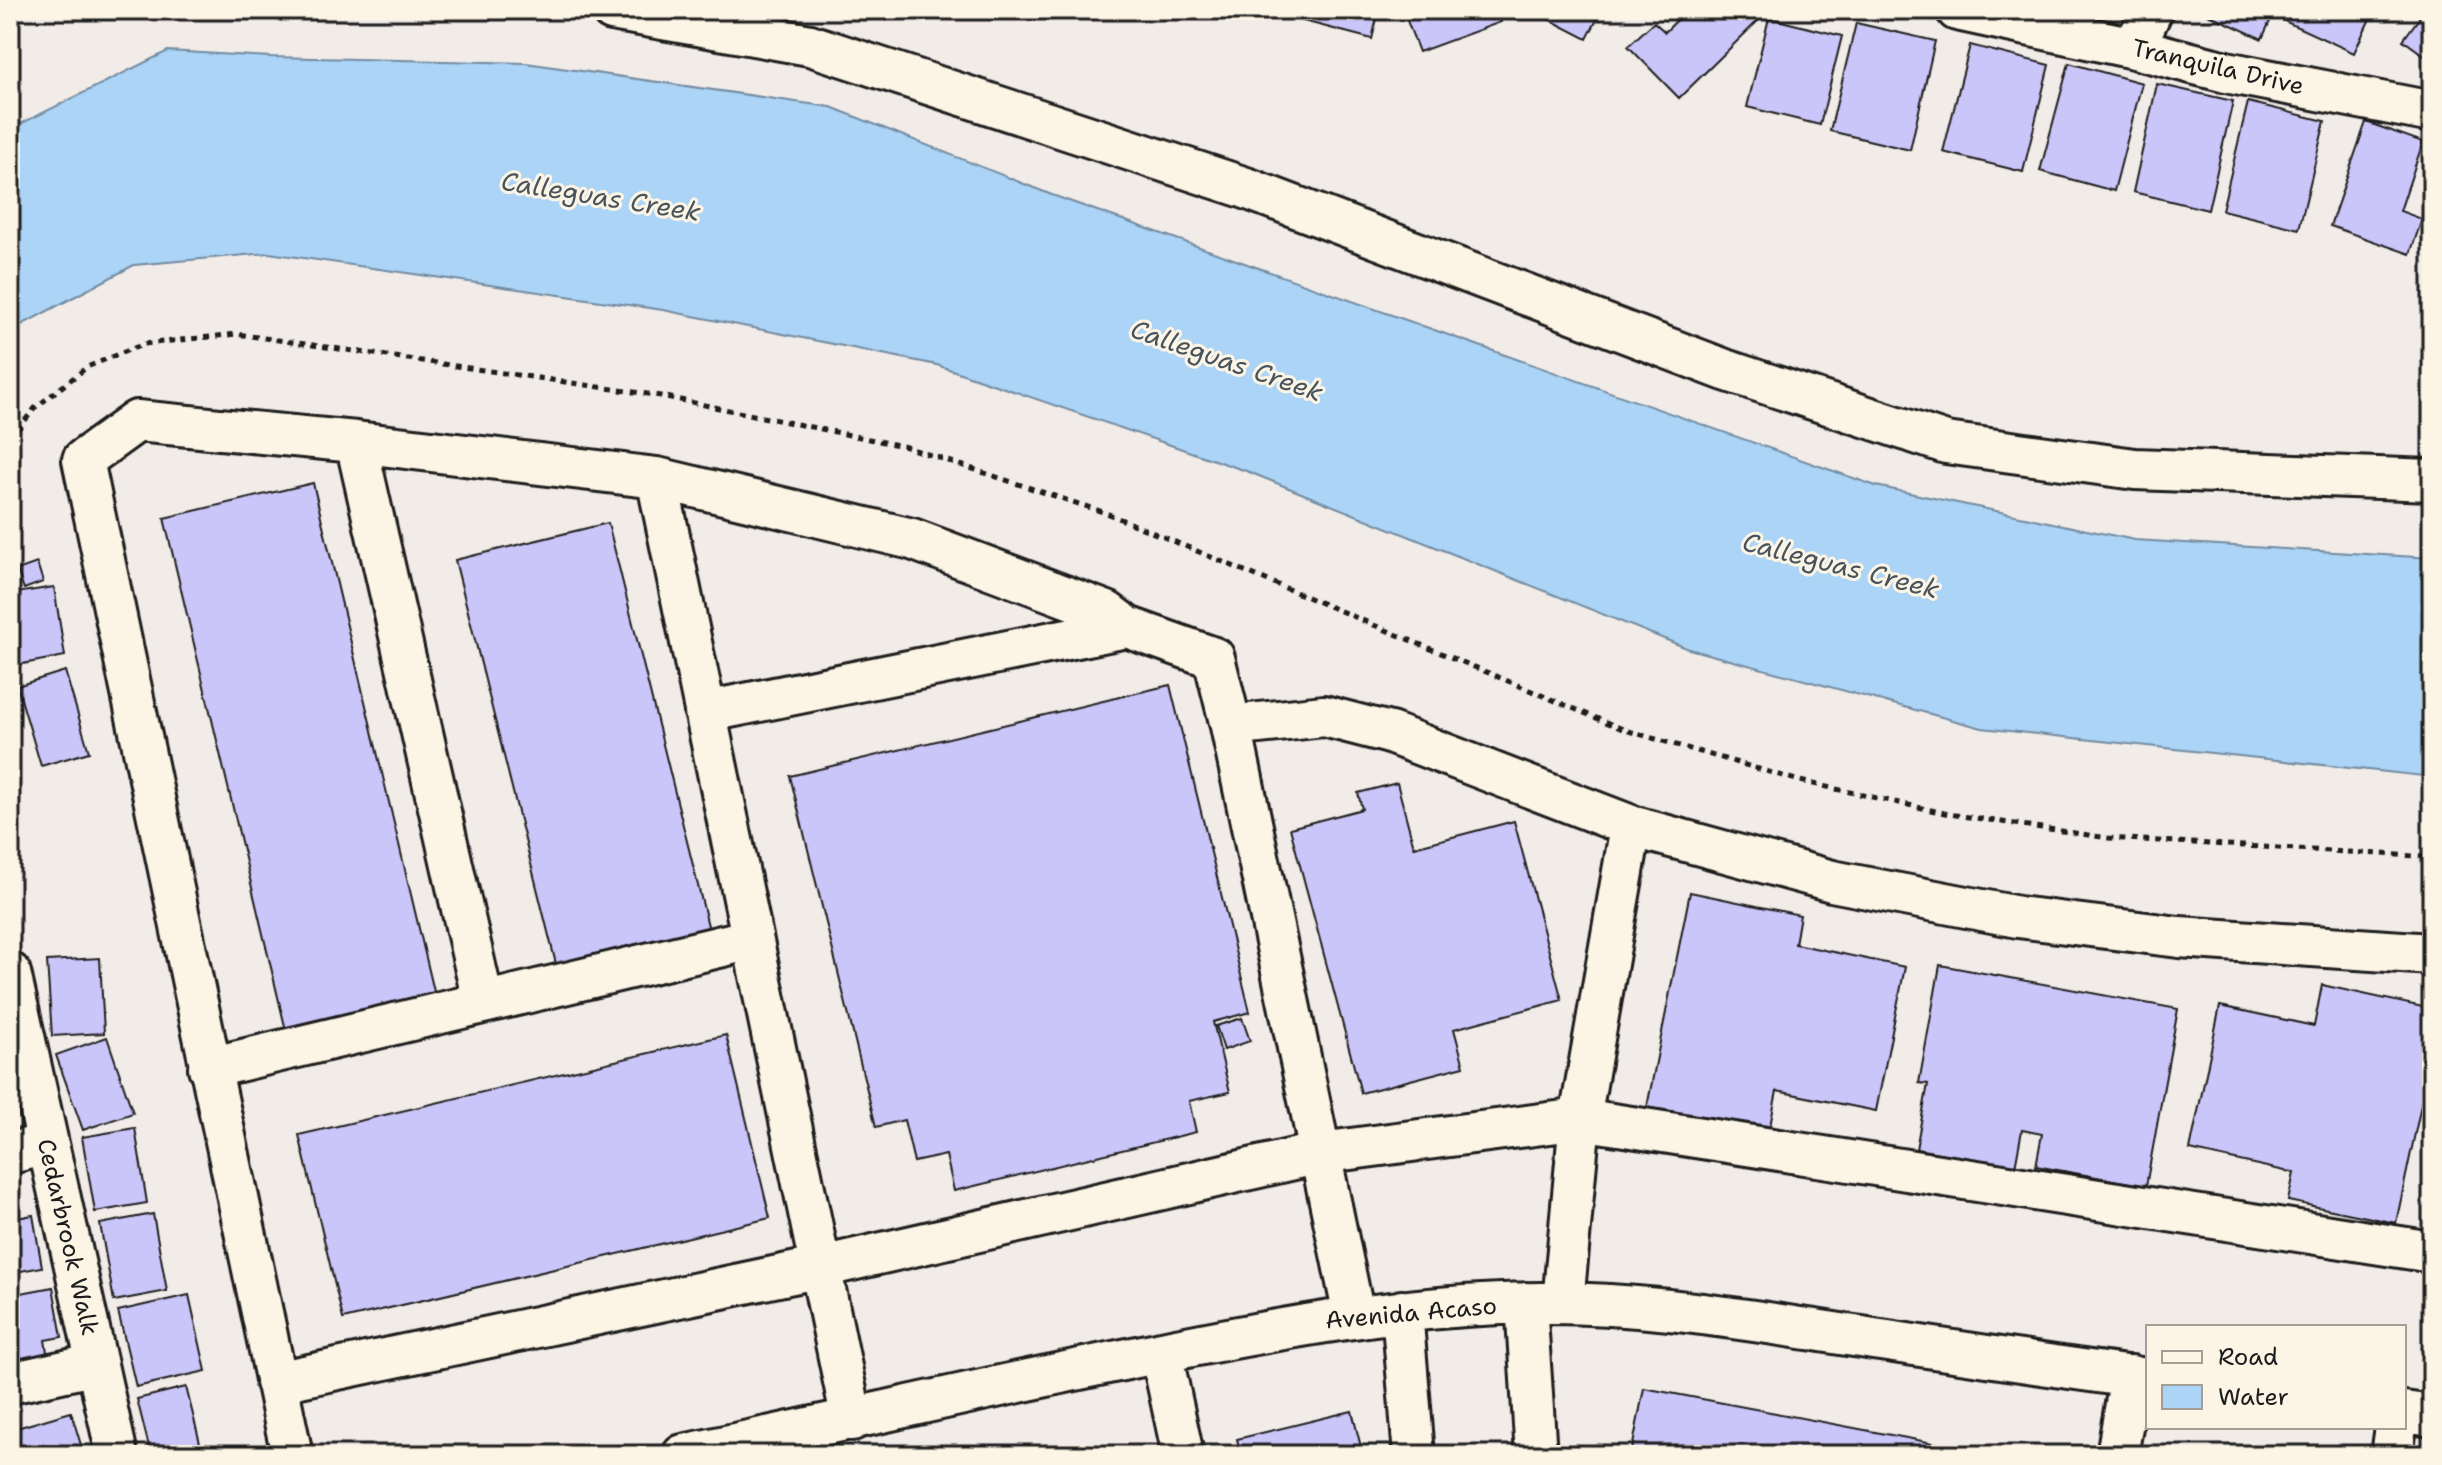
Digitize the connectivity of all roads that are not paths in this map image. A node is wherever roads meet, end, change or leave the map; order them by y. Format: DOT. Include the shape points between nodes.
graph roads {
  1 [pos="612,10"];
  2 [pos="1957,10"];
  3 [pos="2152,10"];
  4 [pos="2134,48"];
  5 [pos="2432,112"];
  6 [pos="356,442"];
  7 [pos="657,478"];
  8 [pos="2432,480"];
  9 [pos="1127,627"];
  10 [pos="705,712"];
  11 [pos="1231,726"];
  12 [pos="1631,826"];
  13 [pos="752,939"];
  14 [pos="2432,954"];
  15 [pos="10,973"];
  16 [pos="483,1001"];
  17 [pos="209,1068"];
  18 [pos="1580,1119"];
  19 [pos="29,1149"];
  20 [pos="1320,1153"];
  21 [pos="2431,1248"];
  22 [pos="821,1267"];
  23 [pos="1545,1303"];
  24 [pos="1402,1311"];
  25 [pos="1354,1316"];
  26 [pos="1161,1352"];
  27 [pos="97,1364"];
  28 [pos="2139,1377"];
  29 [pos="276,1382"];
  30 [pos="10,1383"];
  31 [pos="2406,1412"];
  32 [pos="2432,1416"];
  33 [pos="2396,1429"];
  34 [pos="834,1434"];
  35 [pos="117,1455"];
  36 [pos="292,1455"];
  37 [pos="683,1455"];
  38 [pos="1183,1455"];
  39 [pos="1414,1455"];
  40 [pos="1536,1455"];
  41 [pos="2117,1455"];
  42 [pos="2392,1455"];
  1 -- 8 [label="street" via="810,45 1246,188 1725,370 1946,443 2135,469"];
  2 -- 4 [label="street, Tranquila Drive"];
  3 -- 4 [label="street"];
  4 -- 5 [label="street, Tranquila Drive" via="2226,72"];
  6 -- 7 [label="street"];
  6 -- 16 [label="street"];
  6 -- 17 [label="street" via="137,421 83,460"];
  7 -- 9 [label="street" via="912,539 1107,612"];
  7 -- 10 [label="street"];
  9 -- 10 [label="street"];
  9 -- 11 [label="street" via="1214,658"];
  10 -- 13 [label="street"];
  11 -- 12 [label="street" via="1324,716 1390,733"];
  11 -- 20 [label="street"];
  12 -- 14 [label="street" via="1832,881 2018,917 2179,937"];
  12 -- 18 [label="street"];
  13 -- 16 [label="street"];
  13 -- 22 [label="street"];
  15 -- 19 [label="street, Cedarbrook Walk"];
  16 -- 17 [label="street"];
  17 -- 29 [label="street"];
  18 -- 20 [label="street"];
  18 -- 21 [label="street"];
  18 -- 23 [label="street"];
  19 -- 27 [label="street, Cedarbrook Walk"];
  20 -- 22 [label="street"];
  20 -- 25 [label="street"];
  22 -- 29 [label="street"];
  22 -- 34 [label="street"];
  23 -- 24 [label="street, Avenida Acaso"];
  23 -- 28 [label="street, Avenida Acaso" via="1702,1313"];
  23 -- 40 [label="street"];
  24 -- 25 [label="street, Avenida Acaso"];
  24 -- 39 [label="street"];
  25 -- 26 [label="street, Avenida Acaso"];
  26 -- 34 [label="street, Avenida Acaso" via="1019,1381"];
  26 -- 38 [label="street"];
  27 -- 30 [label="street"];
  27 -- 35 [label="street, Cedarbrook Walk"];
  28 -- 41 [label="street"];
  29 -- 36 [label="street"];
  31 -- 32 [label="street"];
  33 -- 42 [label="street"];
  34 -- 37 [label="street, Avenida Acaso"];
}
